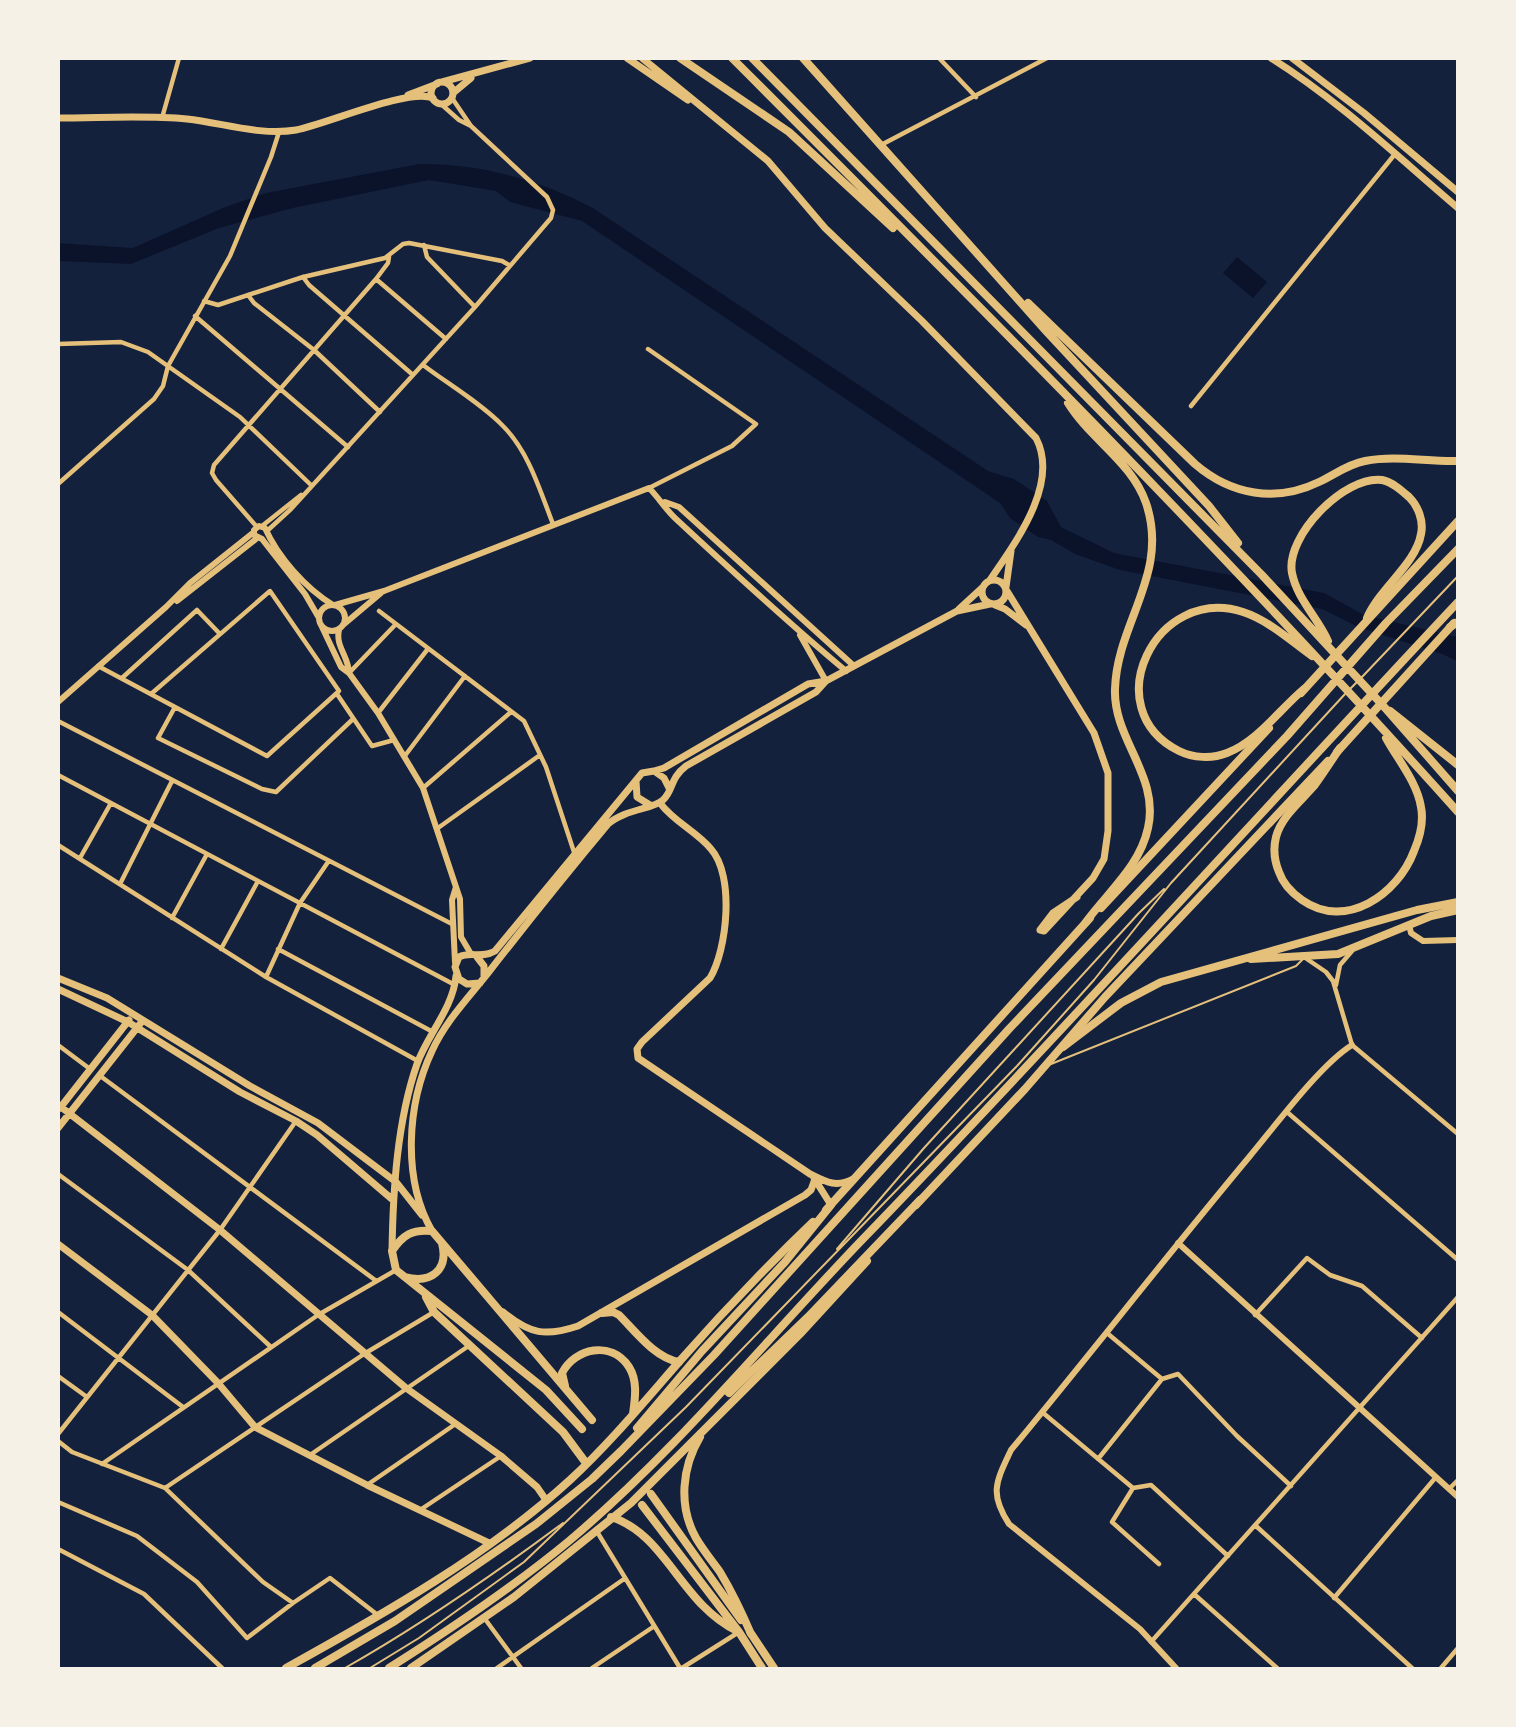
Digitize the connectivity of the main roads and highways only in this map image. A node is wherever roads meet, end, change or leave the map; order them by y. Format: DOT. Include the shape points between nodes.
graph roads {
  1 [pos="530,58"];
  2 [pos="627,58"];
  3 [pos="642,58"];
  4 [pos="680,58"];
  5 [pos="732,58"];
  6 [pos="752,58"];
  7 [pos="803,58"];
  8 [pos="1271,58"];
  9 [pos="1292,58"];
  10 [pos="485,72"];
  11 [pos="440,83"];
  12 [pos="453,95"];
  13 [pos="433,98"];
  14 [pos="400,99"];
  15 [pos="698,106"];
  16 [pos="58,118"];
  17 [pos="1458,192"];
  18 [pos="1458,208"];
  19 [pos="904,234"];
  20 [pos="988,264"];
  21 [pos="1059,390"];
  22 [pos="1458,461"];
  23 [pos="1458,521"];
  24 [pos="1458,549"];
  25 [pos="1011,551"];
  26 [pos="1262,575"];
  27 [pos="990,580"];
  28 [pos="983,587"];
  29 [pos="1006,589"];
  30 [pos="1458,602"];
  31 [pos="992,604"];
  32 [pos="957,610"];
  33 [pos="1367,618"];
  34 [pos="1455,623"];
  35 [pos="1028,626"];
  36 [pos="1330,647"];
  37 [pos="1320,659"];
  38 [pos="826,681"];
  39 [pos="1304,689"];
  40 [pos="1387,710"];
  41 [pos="1377,722"];
  42 [pos="1340,748"];
  43 [pos="1458,765"];
  44 [pos="654,771"];
  45 [pos="636,781"];
  46 [pos="669,788"];
  47 [pos="1458,791"];
  48 [pos="660,803"];
  49 [pos="651,805"];
  50 [pos="1458,812"];
  51 [pos="1077,897"];
  52 [pos="1458,902"];
  53 [pos="1458,910"];
  54 [pos="1086,922"];
  55 [pos="474,955"];
  56 [pos="1209,968"];
  57 [pos="456,973"];
  58 [pos="58,978"];
  59 [pos="482,981"];
  60 [pos="58,988"];
  61 [pos="135,1014"];
  62 [pos="144,1019"];
  63 [pos="128,1022"];
  64 [pos="138,1028"];
  65 [pos="1063,1047"];
  66 [pos="90,1069"];
  67 [pos="99,1075"];
  68 [pos="59,1107"];
  69 [pos="69,1113"];
  70 [pos="58,1128"];
  71 [pos="864,1170"];
  72 [pos="812,1176"];
  73 [pos="396,1182"];
  74 [pos="393,1200"];
  75 [pos="920,1200"];
  76 [pos="831,1205"];
  77 [pos="425,1220"];
  78 [pos="432,1231"];
  79 [pos="442,1241"];
  80 [pos="58,1244"];
  81 [pos="392,1251"];
  82 [pos="404,1277"];
  83 [pos="423,1293"];
  84 [pos="495,1305"];
  85 [pos="602,1313"];
  86 [pos="679,1362"];
  87 [pos="566,1390"];
  88 [pos="706,1408"];
  89 [pos="632,1416"];
  90 [pos="592,1420"];
  91 [pos="709,1422"];
  92 [pos="582,1430"];
  93 [pos="621,1451"];
  94 [pos="586,1463"];
  95 [pos="651,1494"];
  96 [pos="546,1500"];
  97 [pos="642,1505"];
  98 [pos="611,1517"];
  99 [pos="489,1543"];
  100 [pos="739,1632"];
  101 [pos="752,1634"];
  102 [pos="286,1668"];
  103 [pos="315,1668"];
  104 [pos="389,1668"];
  105 [pos="411,1668"];
  106 [pos="762,1668"];
  107 [pos="774,1668"];
  1 -- 10 [label="main road"];
  2 -- 15 [label="main road"];
  3 -- 15 [label="main road"];
  4 -- 19 [label="highway" via="789,132 884,222"];
  5 -- 19 [label="highway"];
  6 -- 26 [label="highway"];
  7 -- 20 [label="highway"];
  8 -- 18 [label="main road" via="1301,78"];
  9 -- 17 [label="main road"];
  10 -- 11 [label="main road"];
  10 -- 12 [label="main road" via="465,81"];
  11 -- 12 [label="main road" via="449,84"];
  11 -- 13 [label="main road" via="432,89"];
  11 -- 14 [label="main road"];
  12 -- 13 [label="main road" via="441,104"];
  13 -- 14 [label="main road"];
  14 -- 16 [label="main road" via="279,132 162,118"];
  15 -- 25 [label="main road" via="768,162 825,228 1036,438 1044,455 1042,482"];
  19 -- 21 [label="highway"];
  20 -- 22 [label="highway" via="1195,464 1241,491 1289,493 1356,464 1378,459"];
  20 -- 26 [label="highway" via="1209,506"];
  21 -- 37 [label="highway"];
  21 -- 54 [label="highway" via="1074,414 1139,488 1153,536 1148,579 1121,653 1115,689 1121,726 1148,791 1149,826 1134,863"];
  23 -- 33 [label="main road"];
  24 -- 93 [label="highway"];
  25 -- 27 [label="main road"];
  25 -- 29 [label="main road"];
  26 -- 36 [label="highway"];
  27 -- 28 [label="main road"];
  27 -- 29 [label="main road" via="1001,581"];
  28 -- 31 [label="main road" via="984,599"];
  28 -- 32 [label="main road"];
  29 -- 31 [label="main road" via="1002,602"];
  29 -- 35 [label="main road"];
  30 -- 88 [label="highway"];
  31 -- 32 [label="main road"];
  31 -- 35 [label="main road"];
  32 -- 38 [label="main road"];
  33 -- 36 [label="highway" via="1416,550 1421,535 1420,515 1412,499 1381,480 1361,484 1329,504 1307,525 1293,552 1291,564 1296,584"];
  33 -- 39 [label="main road"];
  34 -- 42 [label="main road"];
  35 -- 51 [label="main road" via="1094,733 1108,773 1104,859"];
  36 -- 40 [label="highway"];
  37 -- 39 [label="highway" via="1245,613 1211,608 1174,622 1155,639 1145,657 1139,689 1144,714 1156,735 1184,753 1204,757 1227,753 1246,743"];
  37 -- 41 [label="highway"];
  38 -- 44 [label="main road" via="808,684"];
  38 -- 46 [label="main road" via="816,692 686,766"];
  39 -- 54 [label="main road"];
  40 -- 43 [label="highway" via="1395,712"];
  40 -- 47 [label="highway"];
  41 -- 42 [label="highway" via="1416,789 1422,823 1411,861 1395,884 1365,905 1336,911 1307,903 1292,891 1281,878 1274,847 1287,816"];
  41 -- 50 [label="highway"];
  42 -- 65 [label="main road" via="1105,997"];
  44 -- 45 [label="main road" via="645,772"];
  44 -- 46 [label="main road"];
  45 -- 49 [label="main road" via="636,796"];
  45 -- 55 [label="main road" via="495,951"];
  46 -- 48 [label="main road"];
  48 -- 49 [label="main road"];
  48 -- 72 [label="main road" via="716,856 724,881 724,924 721,953 710,978 642,1042 637,1049 638,1058"];
  49 -- 59 [label="main road" via="617,816 608,824"];
  51 -- 51 [label="main road" via="1053,913 1040,930 1051,925"];
  52 -- 56 [label="highway"];
  53 -- 56 [label="highway" via="1338,954 1251,959"];
  54 -- 71 [label="main road"];
  55 -- 57 [label="main road" via="461,956 455,962"];
  55 -- 59 [label="main road" via="484,966"];
  56 -- 65 [label="highway" via="1136,993"];
  57 -- 59 [label="main road" via="463,982"];
  57 -- 73 [label="main road" via="455,985 418,1061 404,1114"];
  58 -- 61 [label="main road"];
  59 -- 77 [label="main road" via="432,1050 417,1097 412,1155"];
  60 -- 63 [label="main road"];
  61 -- 62 [label="main road"];
  61 -- 63 [label="main road"];
  62 -- 64 [label="main road"];
  62 -- 73 [label="main road" via="250,1086 318,1123"];
  63 -- 64 [label="main road"];
  63 -- 66 [label="main road"];
  64 -- 67 [label="main road"];
  64 -- 74 [label="main road" via="240,1092 296,1121"];
  65 -- 75 [label="main road"];
  66 -- 67 [label="main road"];
  66 -- 68 [label="main road"];
  67 -- 69 [label="main road"];
  68 -- 69 [label="main road"];
  69 -- 70 [label="main road"];
  69 -- 96 [label="main road" via="220,1230 406,1388 501,1456 537,1487"];
  71 -- 72 [label="main road" via="837,1184"];
  71 -- 76 [label="main road"];
  72 -- 76 [label="main road"];
  72 -- 85 [label="main road" via="811,1190 805,1195"];
  73 -- 74 [label="main road"];
  73 -- 77 [label="main road"];
  74 -- 81 [label="main road"];
  75 -- 88 [label="highway" via="778,1346 724,1397"];
  75 -- 91 [label="main road" via="800,1334"];
  76 -- 86 [label="main road" via="763,1270"];
  76 -- 93 [label="highway" via="656,1404"];
  77 -- 78 [label="main road"];
  78 -- 79 [label="main road"];
  78 -- 81 [label="main road" via="406,1234"];
  79 -- 82 [label="main road" via="444,1261 435,1274 420,1280"];
  79 -- 84 [label="main road"];
  80 -- 99 [label="main road" via="152,1315 255,1427"];
  81 -- 82 [label="main road" via="396,1270"];
  82 -- 83 [label="main road"];
  83 -- 92 [label="main road" via="546,1390"];
  83 -- 94 [label="main road" via="434,1312 563,1432"];
  84 -- 85 [label="main road" via="525,1326 545,1334 578,1326"];
  84 -- 87 [label="main road"];
  85 -- 86 [label="main road" via="618,1315 667,1360"];
  86 -- 89 [label="main road"];
  87 -- 89 [label="main road" via="562,1372 575,1356 587,1350 611,1353 628,1366 633,1376"];
  87 -- 90 [label="main road"];
  88 -- 104 [label="highway" via="570,1540 476,1612"];
  89 -- 94 [label="main road"];
  91 -- 98 [label="main road" via="640,1494"];
  91 -- 101 [label="main road" via="686,1470 687,1515 696,1538 724,1579"];
  93 -- 103 [label="highway" via="536,1524 404,1616"];
  94 -- 96 [label="main road"];
  95 -- 101 [label="main road"];
  96 -- 99 [label="main road"];
  97 -- 100 [label="main road"];
  98 -- 100 [label="main road" via="631,1524 644,1535 696,1601 720,1623"];
  98 -- 105 [label="main road" via="553,1568"];
  99 -- 102 [label="main road" via="379,1616"];
  100 -- 106 [label="main road"];
  101 -- 107 [label="main road"];
}
